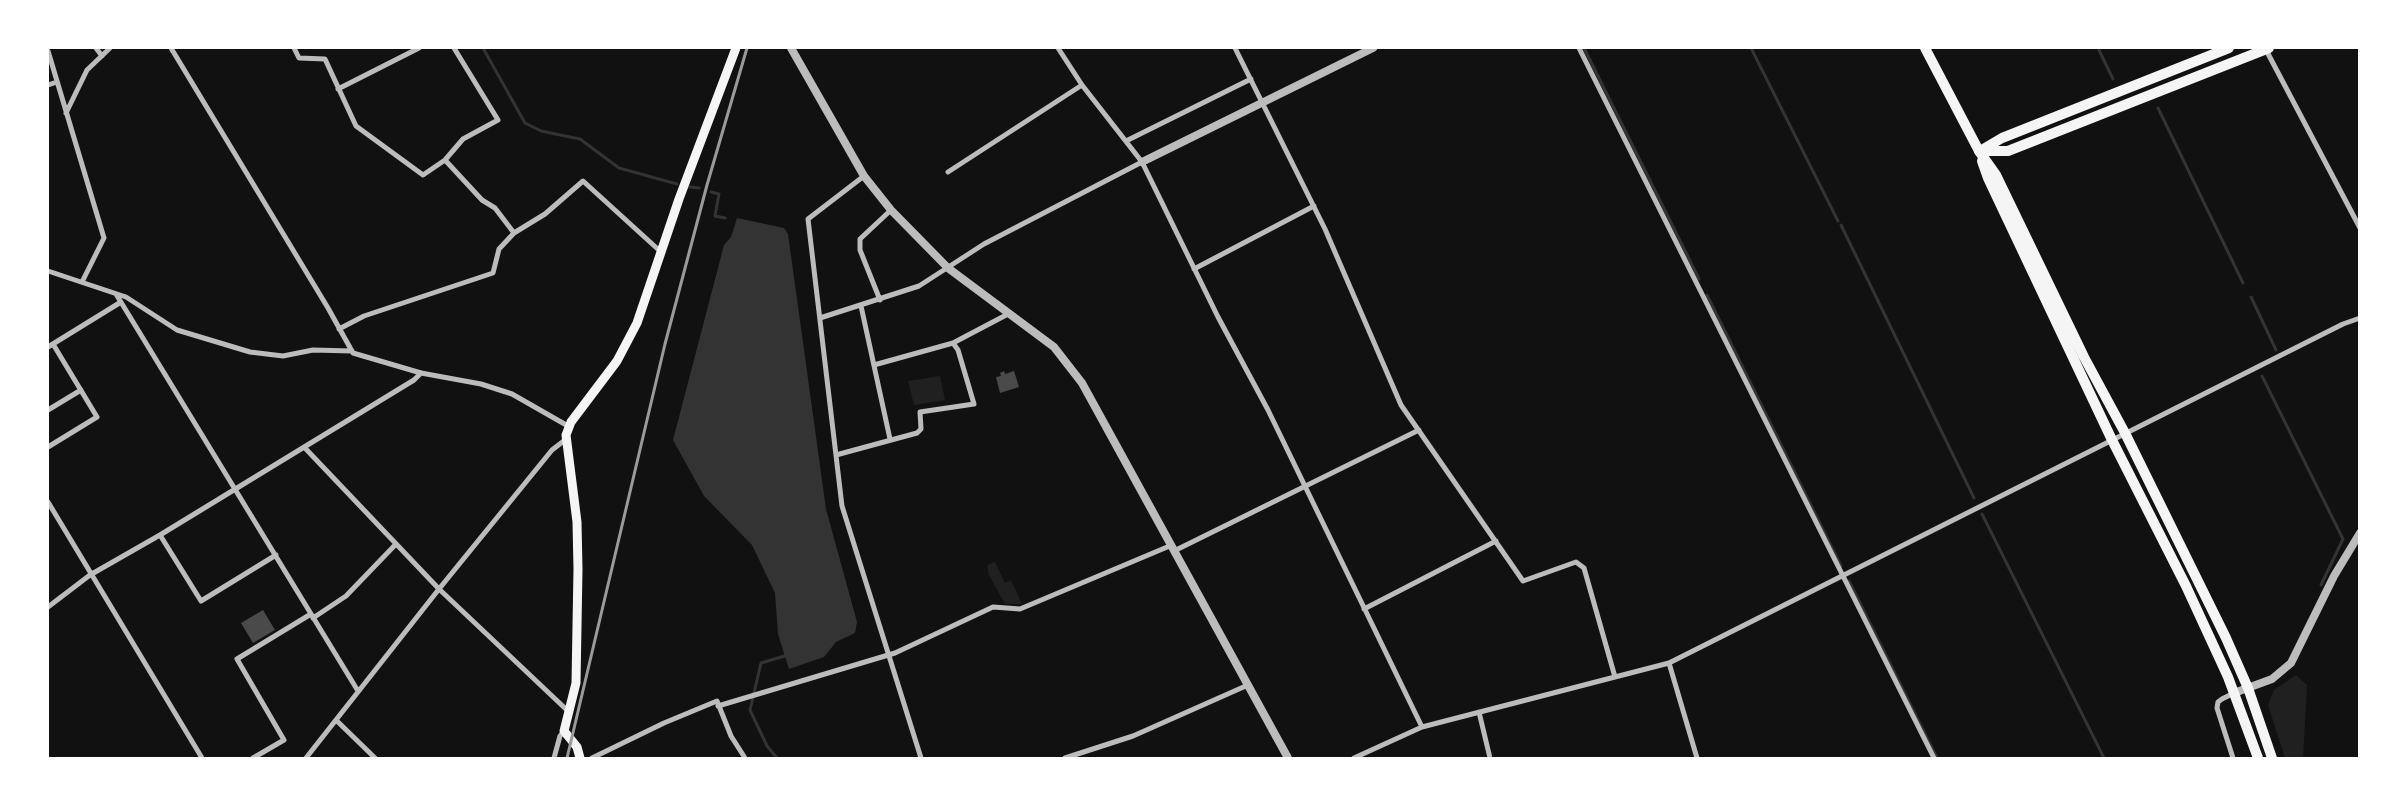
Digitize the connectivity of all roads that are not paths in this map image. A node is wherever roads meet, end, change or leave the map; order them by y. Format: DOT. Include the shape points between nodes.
graph roads {
  1 [pos="96,48"];
  2 [pos="110,48"];
  3 [pos="171,48"];
  4 [pos="294,48"];
  5 [pos="419,48"];
  6 [pos="454,48"];
  7 [pos="736,48"];
  8 [pos="791,48"];
  9 [pos="1058,48"];
  10 [pos="1235,48"];
  11 [pos="1373,48"];
  12 [pos="1579,48"];
  13 [pos="1925,48"];
  14 [pos="2229,48"];
  15 [pos="2267,48"];
  16 [pos="48,51"];
  17 [pos="102,56"];
  18 [pos="1251,79"];
  19 [pos="57,82"];
  20 [pos="48,85"];
  21 [pos="1082,86"];
  22 [pos="338,89"];
  23 [pos="1262,101"];
  24 [pos="66,113"];
  25 [pos="1126,141"];
  26 [pos="1979,151"];
  27 [pos="445,160"];
  28 [pos="1142,162"];
  29 [pos="948,172"];
  30 [pos="864,176"];
  31 [pos="1314,206"];
  32 [pos="891,210"];
  33 [pos="2360,228"];
  34 [pos="514,233"];
  35 [pos="661,252"];
  36 [pos="948,268"];
  37 [pos="1194,269"];
  38 [pos="48,271"];
  39 [pos="82,282"];
  40 [pos="116,294"];
  41 [pos="880,300"];
  42 [pos="121,302"];
  43 [pos="861,306"];
  44 [pos="1011,313"];
  45 [pos="820,318"];
  46 [pos="2360,318"];
  47 [pos="339,329"];
  48 [pos="954,343"];
  49 [pos="53,344"];
  50 [pos="48,347"];
  51 [pos="352,351"];
  52 [pos="874,365"];
  53 [pos="421,373"];
  54 [pos="81,390"];
  55 [pos="48,410"];
  56 [pos="568,426"];
  57 [pos="1419,430"];
  58 [pos="2125,433"];
  59 [pos="565,440"];
  60 [pos="890,440"];
  61 [pos="2112,440"];
  62 [pos="48,447"];
  63 [pos="304,447"];
  64 [pos="836,455"];
  65 [pos="1304,486"];
  66 [pos="235,489"];
  67 [pos="48,502"];
  68 [pos="2360,533"];
  69 [pos="160,535"];
  70 [pos="1496,541"];
  71 [pos="396,544"];
  72 [pos="1174,548"];
  73 [pos="276,555"];
  74 [pos="90,575"];
  75 [pos="1841,575"];
  76 [pos="439,589"];
  77 [pos="48,607"];
  78 [pos="1364,609"];
  79 [pos="312,616"];
  80 [pos="888,654"];
  81 [pos="1669,663"];
  82 [pos="1615,677"];
  83 [pos="1248,685"];
  84 [pos="2248,688"];
  85 [pos="358,691"];
  86 [pos="2234,693"];
  87 [pos="718,706"];
  88 [pos="569,712"];
  89 [pos="1479,712"];
  90 [pos="337,721"];
  91 [pos="1422,727"];
  92 [pos="564,731"];
  93 [pos="202,758"];
  94 [pos="253,758"];
  95 [pos="306,758"];
  96 [pos="375,758"];
  97 [pos="554,758"];
  98 [pos="580,758"];
  99 [pos="592,758"];
  100 [pos="744,758"];
  101 [pos="921,758"];
  102 [pos="1065,758"];
  103 [pos="1288,758"];
  104 [pos="1354,758"];
  105 [pos="1490,758"];
  106 [pos="1697,758"];
  107 [pos="1934,758"];
  108 [pos="2233,758"];
  109 [pos="2258,758"];
  110 [pos="2272,758"];
  1 -- 17 [label="street"];
  2 -- 17 [label="street"];
  3 -- 47 [label="street"];
  4 -- 22 [label="street" via="299,58 325,59"];
  5 -- 22 [label="street"];
  6 -- 27 [label="street" via="498,120 462,139"];
  7 -- 35 [label="main road"];
  8 -- 30 [label="street"];
  9 -- 21 [label="street"];
  10 -- 18 [label="street"];
  11 -- 23 [label="street"];
  12 -- 75 [label="street"];
  13 -- 26 [label="main road"];
  14 -- 26 [label="main road" via="2002,138"];
  15 -- 26 [label="main road" via="2008,151"];
  15 -- 33 [label="street"];
  16 -- 19 [label="street"];
  17 -- 24 [label="street" via="87,70"];
  18 -- 23 [label="street"];
  18 -- 25 [label="street"];
  19 -- 20 [label="street"];
  19 -- 24 [label="street"];
  21 -- 25 [label="street"];
  21 -- 29 [label="street"];
  22 -- 27 [label="street" via="356,126 423,174"];
  23 -- 28 [label="street"];
  23 -- 31 [label="street"];
  24 -- 39 [label="street" via="104,238"];
  25 -- 28 [label="street"];
  26 -- 58 [label="main road" via="1996,175 2084,357"];
  26 -- 61 [label="main road" via="1988,178"];
  27 -- 34 [label="street" via="482,200 495,208"];
  28 -- 36 [label="street" via="984,244"];
  28 -- 37 [label="street"];
  30 -- 32 [label="street"];
  30 -- 45 [label="street" via="808,219"];
  31 -- 37 [label="street"];
  31 -- 57 [label="street" via="1401,405"];
  32 -- 36 [label="street"];
  32 -- 41 [label="street" via="860,239 860,250"];
  34 -- 35 [label="street" via="545,214 583,181"];
  34 -- 47 [label="street" via="499,249 492,273 364,316"];
  35 -- 56 [label="main road" via="631,336 606,378"];
  36 -- 41 [label="street" via="919,286"];
  36 -- 44 [label="street"];
  37 -- 65 [label="street"];
  38 -- 39 [label="street"];
  39 -- 40 [label="street"];
  40 -- 42 [label="street"];
  40 -- 51 [label="street" via="177,330 250,352 283,356 313,350"];
  41 -- 43 [label="street"];
  42 -- 49 [label="street"];
  42 -- 66 [label="street"];
  43 -- 45 [label="street"];
  43 -- 52 [label="street"];
  44 -- 48 [label="street"];
  44 -- 72 [label="street" via="1054,347 1082,383"];
  45 -- 64 [label="street"];
  46 -- 58 [label="street"];
  47 -- 51 [label="street"];
  48 -- 52 [label="street"];
  48 -- 60 [label="street" via="974,404 920,412 921,429 917,433"];
  49 -- 50 [label="street"];
  49 -- 54 [label="street"];
  51 -- 53 [label="street"];
  52 -- 60 [label="street"];
  53 -- 56 [label="street" via="481,384 512,394"];
  53 -- 63 [label="street"];
  54 -- 55 [label="street"];
  54 -- 62 [label="street" via="97,416"];
  56 -- 59 [label="main road"];
  57 -- 65 [label="street"];
  57 -- 70 [label="street"];
  58 -- 61 [label="street"];
  58 -- 84 [label="main road"];
  59 -- 76 [label="street" via="552,450"];
  59 -- 88 [label="main road" via="577,522 578,553 576,683"];
  60 -- 64 [label="street"];
  61 -- 75 [label="street"];
  61 -- 86 [label="main road" via="2186,586"];
  63 -- 66 [label="street"];
  63 -- 71 [label="street"];
  64 -- 80 [label="street" via="842,506"];
  65 -- 72 [label="street"];
  65 -- 78 [label="street"];
  66 -- 69 [label="street"];
  66 -- 73 [label="street"];
  67 -- 74 [label="street"];
  68 -- 84 [label="street" via="2334,576 2291,663 2272,679"];
  69 -- 73 [label="street" via="201,602"];
  69 -- 74 [label="street"];
  70 -- 78 [label="street"];
  70 -- 82 [label="street" via="1523,580 1576,562 1584,568"];
  71 -- 76 [label="street"];
  71 -- 79 [label="street" via="346,596"];
  72 -- 80 [label="street" via="1020,608 993,607"];
  72 -- 83 [label="street"];
  73 -- 79 [label="street"];
  74 -- 77 [label="street"];
  74 -- 93 [label="street"];
  75 -- 81 [label="street"];
  75 -- 107 [label="street"];
  76 -- 85 [label="street"];
  76 -- 88 [label="street"];
  78 -- 91 [label="street"];
  79 -- 85 [label="street"];
  79 -- 94 [label="street" via="237,659 284,740"];
  80 -- 87 [label="street"];
  80 -- 101 [label="street"];
  81 -- 82 [label="street"];
  81 -- 106 [label="street"];
  82 -- 89 [label="street"];
  83 -- 102 [label="street" via="1133,736"];
  83 -- 103 [label="street"];
  84 -- 86 [label="street"];
  84 -- 110 [label="main road"];
  85 -- 90 [label="street"];
  86 -- 108 [label="street" via="2222,698 2217,708"];
  86 -- 109 [label="main road"];
  87 -- 99 [label="street" via="717,700 711,702"];
  87 -- 100 [label="street"];
  88 -- 92 [label="main road"];
  89 -- 91 [label="street"];
  89 -- 105 [label="street"];
  90 -- 95 [label="street"];
  90 -- 96 [label="street"];
  91 -- 104 [label="street"];
  92 -- 97 [label="street"];
  92 -- 98 [label="main road" via="577,747"];
}
